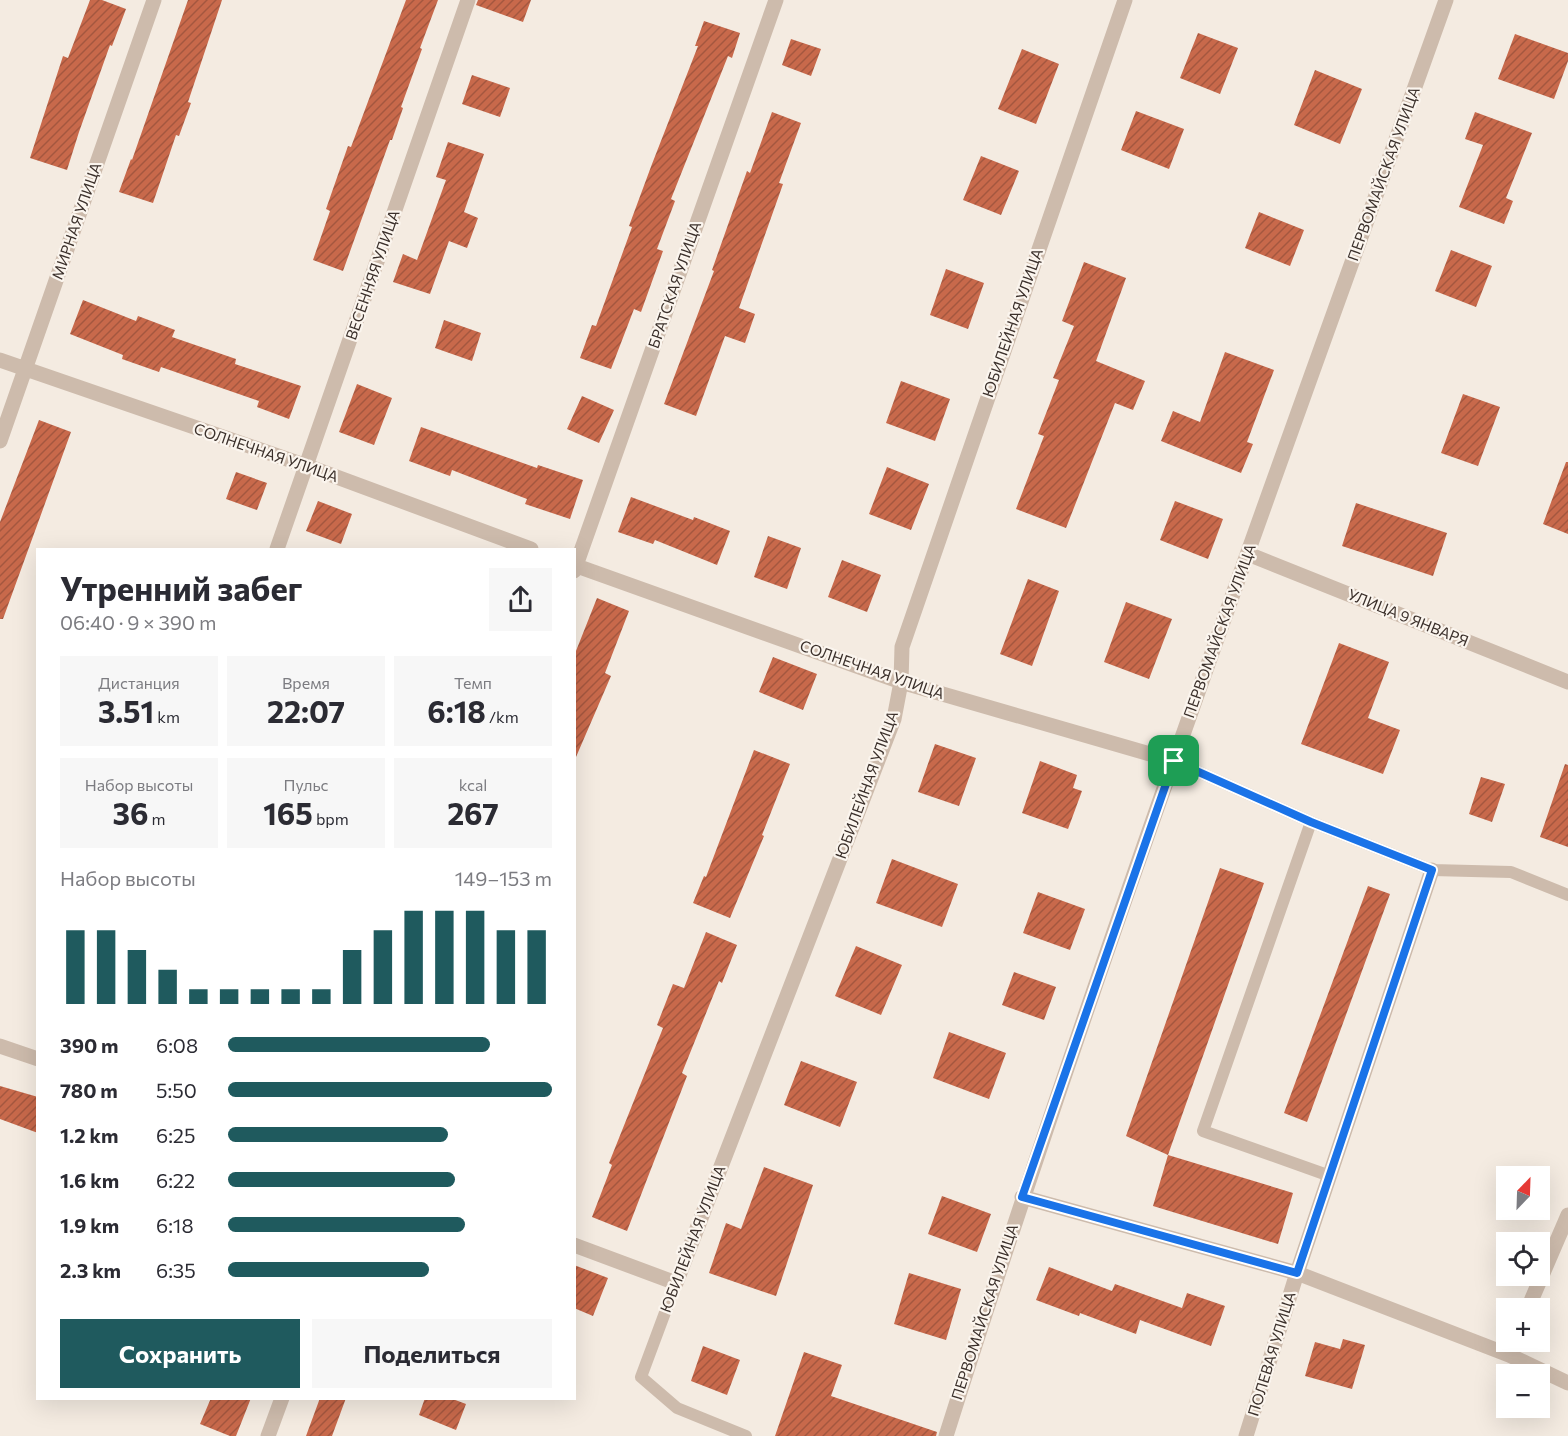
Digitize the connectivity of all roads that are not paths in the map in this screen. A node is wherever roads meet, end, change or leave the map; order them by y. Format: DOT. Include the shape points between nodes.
graph roads {
  1 [pos="154,0"];
  2 [pos="468,0"];
  3 [pos="776,0"];
  4 [pos="1125,0"];
  5 [pos="1446,0"];
  6 [pos="0,360"];
  7 [pos="26,369"];
  8 [pos="0,441"];
  9 [pos="307,466"];
  10 [pos="277,548"];
  11 [pos="528,548"];
  12 [pos="1248,554"];
  13 [pos="576,564"];
  14 [pos="576,567"];
  15 [pos="901,682"];
  16 [pos="1568,682"];
  17 [pos="1174,761"];
  18 [pos="1311,822"];
  19 [pos="1432,870"];
  20 [pos="1568,895"];
  21 [pos="0,1046"];
  22 [pos="36,1058"];
  23 [pos="1329,1176"];
  24 [pos="1022,1197"];
  25 [pos="1568,1215"];
  26 [pos="576,1246"];
  27 [pos="1297,1273"];
  28 [pos="676,1283"];
  29 [pos="1532,1298"];
  30 [pos="1496,1343"];
  31 [pos="1518,1352"];
  32 [pos="1568,1383"];
  33 [pos="281,1400"];
  34 [pos="268,1436"];
  35 [pos="746,1436"];
  36 [pos="946,1436"];
  37 [pos="1246,1436"];
  1 -- 7 [label="street, МИРНАЯ УЛИЦА"];
  2 -- 9 [label="street, ВЕСЕННЯЯ УЛИЦА"];
  3 -- 13 [label="street, БРАТСКАЯ УЛИЦА"];
  4 -- 15 [label="street, ЮБИЛЕЙНАЯ УЛИЦА" via="902,647"];
  5 -- 12 [label="street, ПЕРВОМАЙСКАЯ УЛИЦА"];
  6 -- 7 [label="street, СОЛНЕЧНАЯ УЛИЦА"];
  7 -- 8 [label="street, МИРНАЯ УЛИЦА"];
  7 -- 9 [label="street, СОЛНЕЧНАЯ УЛИЦА"];
  9 -- 10 [label="street, ВЕСЕННЯЯ УЛИЦА"];
  9 -- 11 [label="street, СОЛНЕЧНАЯ УЛИЦА"];
  12 -- 16 [label="street, УЛИЦА 9 ЯНВАРЯ"];
  12 -- 17 [label="street, ПЕРВОМАЙСКАЯ УЛИЦА"];
  14 -- 15 [label="street, СОЛНЕЧНАЯ УЛИЦА"];
  15 -- 17 [label="street, СОЛНЕЧНАЯ УЛИЦА"];
  15 -- 28 [label="street, ЮБИЛЕЙНАЯ УЛИЦА" via="894,719"];
  17 -- 18 [label="lane"];
  17 -- 24 [label="street, ПЕРВОМАЙСКАЯ УЛИЦА"];
  18 -- 19 [label="lane"];
  18 -- 23 [label="lane" via="1203,1131"];
  19 -- 20 [label="lane" via="1511,872"];
  19 -- 23 [label="street, ПОЛЕВАЯ УЛИЦА"];
  21 -- 22 [label="street"];
  23 -- 27 [label="street, ПОЛЕВАЯ УЛИЦА"];
  24 -- 27 [label="street"];
  24 -- 36 [label="street, ПЕРВОМАЙСКАЯ УЛИЦА"];
  25 -- 29 [label="street"];
  26 -- 28 [label="street"];
  27 -- 30 [label="street"];
  27 -- 37 [label="street, ПОЛЕВАЯ УЛИЦА"];
  28 -- 35 [label="lane, ЮБИЛЕЙНАЯ УЛИЦА" via="641,1377 677,1408"];
  31 -- 32 [label="street"];
  33 -- 34 [label="street"];
}
